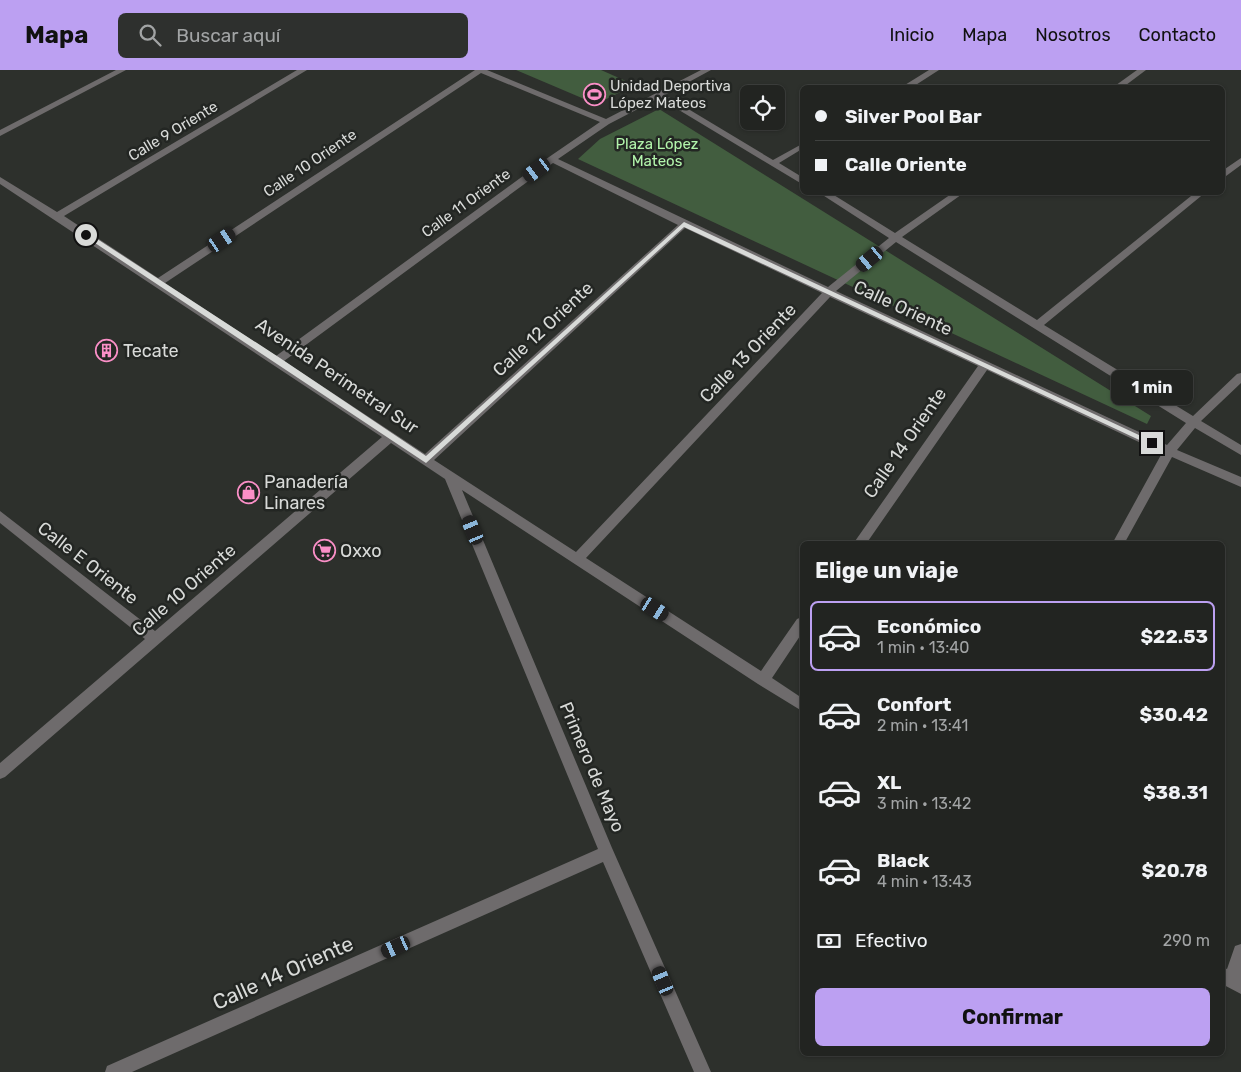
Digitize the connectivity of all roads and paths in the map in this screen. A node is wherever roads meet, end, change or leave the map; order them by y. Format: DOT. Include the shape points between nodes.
graph roads {
  1 [pos="122,70"];
  2 [pos="303,70"];
  3 [pos="480,70"];
  4 [pos="935,70"];
  5 [pos="1142,70"];
  6 [pos="703,71"];
  7 [pos="909,85"];
  8 [pos="1120,85"];
  9 [pos="659,95"];
  10 [pos="606,122"];
  11 [pos="0,133"];
  12 [pos="800,147"];
  13 [pos="552,159"];
  14 [pos="1241,161"];
  15 [pos="773,163"];
  16 [pos="1225,174"];
  17 [pos="0,180"];
  18 [pos="800,180"];
  19 [pos="827,195"];
  20 [pos="957,195"];
  21 [pos="1198,195"];
  22 [pos="57,216"];
  23 [pos="684,224"];
  24 [pos="896,237"];
  25 [pos="158,283"];
  26 [pos="830,291"];
  27 [pos="1036,325"];
  28 [pos="278,360"];
  29 [pos="985,365"];
  30 [pos="1241,377"];
  31 [pos="1194,421"];
  32 [pos="391,436"];
  33 [pos="1169,451"];
  34 [pos="1241,452"];
  35 [pos="426,460"];
  36 [pos="450,476"];
  37 [pos="1241,482"];
  38 [pos="0,516"];
  39 [pos="861,541"];
  40 [pos="1120,541"];
  41 [pos="578,558"];
  42 [pos="800,626"];
  43 [pos="154,638"];
  44 [pos="763,680"];
  45 [pos="800,704"];
  46 [pos="0,772"];
  47 [pos="607,853"];
  48 [pos="1241,952"];
  49 [pos="1232,980"];
  50 [pos="113,1072"];
  51 [pos="703,1072"];
  1 -- 11 [label="street"];
  2 -- 22 [label="street, Calle 9 Oriente"];
  3 -- 10 [label="street"];
  3 -- 25 [label="street, Calle 10 Oriente"];
  4 -- 7 [label="street"];
  5 -- 8 [label="street"];
  6 -- 9 [label="street, Calle 11 Oriente"];
  9 -- 10 [label="street, Calle 11 Oriente"];
  9 -- 15 [label="street"];
  10 -- 13 [label="street, Calle 11 Oriente"];
  12 -- 15 [label="street"];
  13 -- 23 [label="street, Calle Oriente"];
  13 -- 28 [label="street, Calle 11 Oriente"];
  14 -- 16 [label="street"];
  15 -- 18 [label="street"];
  17 -- 22 [label="street, Avenida Perimetral Sur"];
  19 -- 24 [label="street"];
  20 -- 24 [label="street, Calle 13 Oriente"];
  21 -- 27 [label="street"];
  22 -- 25 [label="street, Avenida Perimetral Sur"];
  23 -- 26 [label="street, Calle Oriente"];
  23 -- 35 [label="street, Calle 12 Oriente"];
  24 -- 26 [label="street, Calle 13 Oriente"];
  24 -- 27 [label="street"];
  25 -- 28 [label="street, Avenida Perimetral Sur"];
  26 -- 29 [label="street, Calle Oriente"];
  26 -- 41 [label="street, Calle 13 Oriente"];
  27 -- 31 [label="street"];
  28 -- 32 [label="street, Avenida Perimetral Sur"];
  29 -- 33 [label="street, Calle Oriente"];
  29 -- 39 [label="street, Calle 14 Oriente"];
  30 -- 31 [label="street"];
  31 -- 33 [label="street"];
  31 -- 34 [label="street"];
  32 -- 35 [label="street, Avenida Perimetral Sur"];
  32 -- 43 [label="street, Calle 10 Oriente"];
  33 -- 37 [label="street, Calle Oriente"];
  33 -- 40 [label="street"];
  35 -- 36 [label="street, Avenida Perimetral Sur"];
  36 -- 41 [label="street, Avenida Perimetral Sur"];
  36 -- 47 [label="street, Primero de Mayo"];
  38 -- 43 [label="street, Calle E Oriente"];
  41 -- 44 [label="street, Avenida Perimetral Sur"];
  42 -- 44 [label="street"];
  43 -- 46 [label="street, Calle 10 Oriente"];
  44 -- 45 [label="street, Avenida Perimetral Sur"];
  47 -- 50 [label="street, Calle 14 Oriente"];
  47 -- 51 [label="street, Primero de Mayo"];
  48 -- 49 [label="street"];
}
